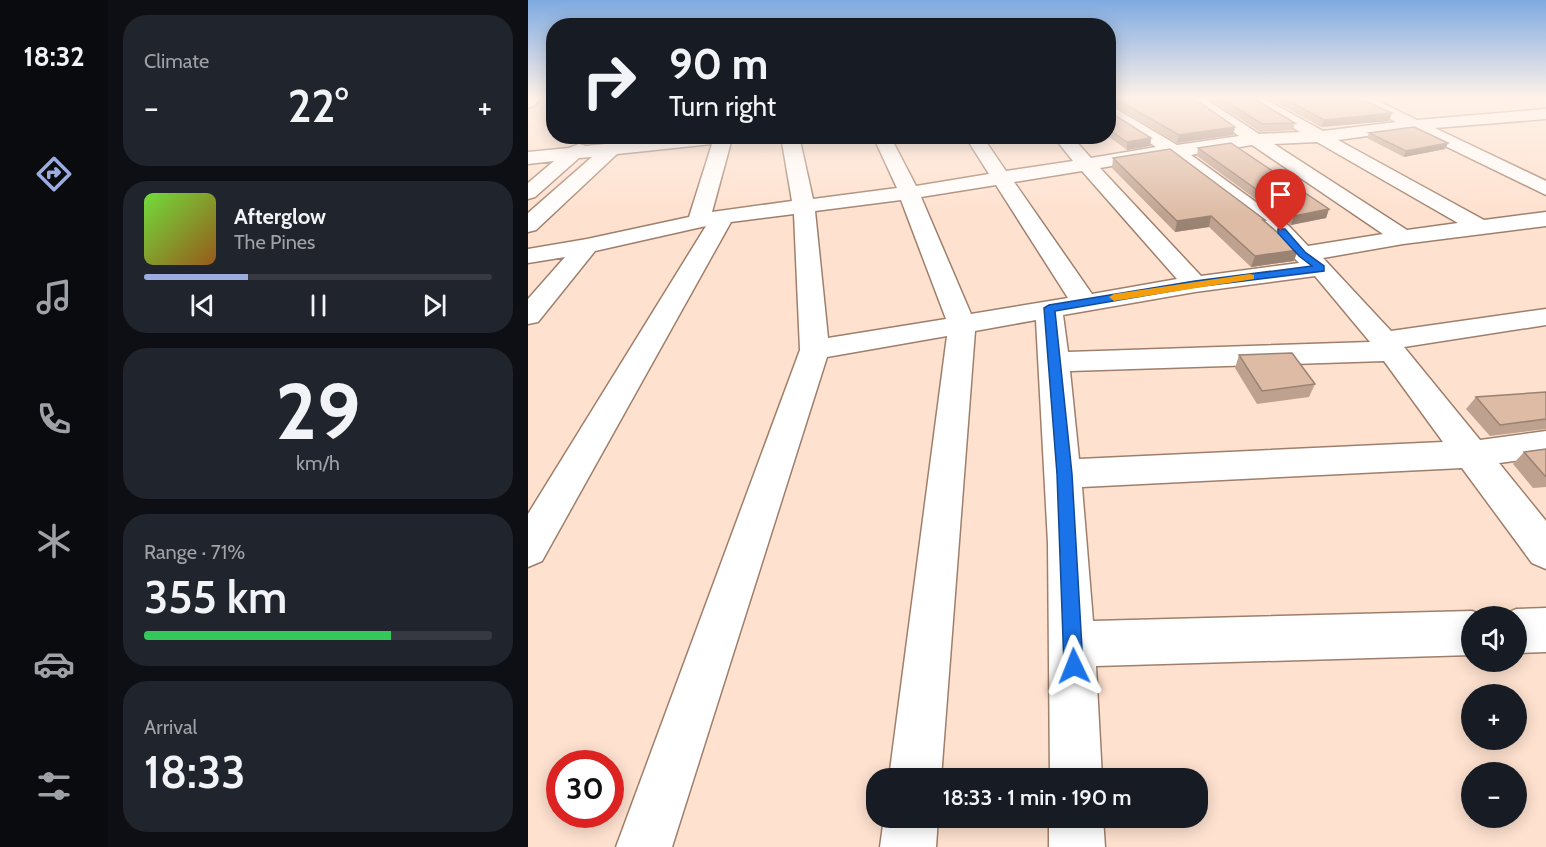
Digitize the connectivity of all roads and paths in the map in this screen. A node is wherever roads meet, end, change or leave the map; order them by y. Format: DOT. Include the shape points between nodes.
graph roads {
  1 [pos="1153,138"];
  2 [pos="1302,138"];
  3 [pos="1319,138"];
  4 [pos="1441,138"];
  5 [pos="1256,139"];
  6 [pos="583,144"];
  7 [pos="651,144"];
  8 [pos="730,144"];
  9 [pos="792,144"];
  10 [pos="885,144"];
  11 [pos="979,144"];
  12 [pos="1069,144"];
  13 [pos="611,150"];
  14 [pos="1173,150"];
  15 [pos="576,153"];
  16 [pos="528,158"];
  17 [pos="1088,164"];
  18 [pos="1536,166"];
  19 [pos="1505,170"];
  20 [pos="1002,178"];
  21 [pos="1546,189"];
  22 [pos="528,193"];
  23 [pos="909,193"];
  24 [pos="804,207"];
  25 [pos="711,219"];
  26 [pos="1546,219"];
  27 [pos="528,225"];
  28 [pos="1480,227"];
  29 [pos="1403,237"];
  30 [pos="587,246"];
  31 [pos="528,256"];
  32 [pos="1311,261"];
  33 [pos="1195,284"];
  34 [pos="1066,305"];
  35 [pos="528,316"];
  36 [pos="1546,317"];
  37 [pos="962,325"];
  38 [pos="1387,346"];
  39 [pos="815,350"];
  40 [pos="1055,362"];
  41 [pos="1546,444"];
  42 [pos="1471,454"];
  43 [pos="1065,474"];
  44 [pos="528,549"];
  45 [pos="1546,551"];
  46 [pos="1546,630"];
  47 [pos="1527,631"];
  48 [pos="1461,633"];
  49 [pos="1073,644"];
  50 [pos="916,768"];
  51 [pos="1076,768"];
  52 [pos="910,828"];
  53 [pos="1077,828"];
  54 [pos="644,847"];
  55 [pos="908,847"];
  56 [pos="1077,847"];
  1 -- 14 [label="street"];
  2 -- 5 [label="street"];
  3 -- 28 [label="street"];
  4 -- 19 [label="street"];
  5 -- 14 [label="street"];
  5 -- 29 [label="street"];
  6 -- 15 [label="street"];
  7 -- 13 [label="street"];
  8 -- 25 [label="street"];
  9 -- 24 [label="street"];
  10 -- 23 [label="street"];
  11 -- 20 [label="street"];
  12 -- 17 [label="street"];
  13 -- 15 [label="street"];
  13 -- 27 [label="street"];
  14 -- 17 [label="street"];
  14 -- 32 [label="street" via="1281,231"];
  15 -- 16 [label="street"];
  15 -- 22 [label="street"];
  17 -- 20 [label="street"];
  17 -- 33 [label="street"];
  18 -- 19 [label="street"];
  19 -- 21 [label="street"];
  20 -- 23 [label="street"];
  20 -- 34 [label="street"];
  23 -- 24 [label="street"];
  23 -- 37 [label="street"];
  24 -- 25 [label="street"];
  24 -- 39 [label="street"];
  25 -- 30 [label="street"];
  25 -- 44 [label="street"];
  26 -- 28 [label="street"];
  28 -- 29 [label="street"];
  29 -- 32 [label="street"];
  30 -- 31 [label="street"];
  30 -- 35 [label="street"];
  32 -- 33 [label="street"];
  32 -- 38 [label="street"];
  33 -- 34 [label="street"];
  34 -- 37 [label="street"];
  34 -- 40 [label="street"];
  36 -- 38 [label="street"];
  37 -- 39 [label="street"];
  37 -- 50 [label="street"];
  38 -- 40 [label="street"];
  38 -- 42 [label="street"];
  39 -- 54 [label="street"];
  40 -- 43 [label="street"];
  41 -- 42 [label="street"];
  42 -- 43 [label="street"];
  42 -- 45 [label="street"];
  43 -- 49 [label="street"];
  46 -- 47 [label="street"];
  48 -- 49 [label="street"];
  49 -- 51 [label="street"];
  52 -- 55 [label="street"];
  53 -- 56 [label="street"];
}
